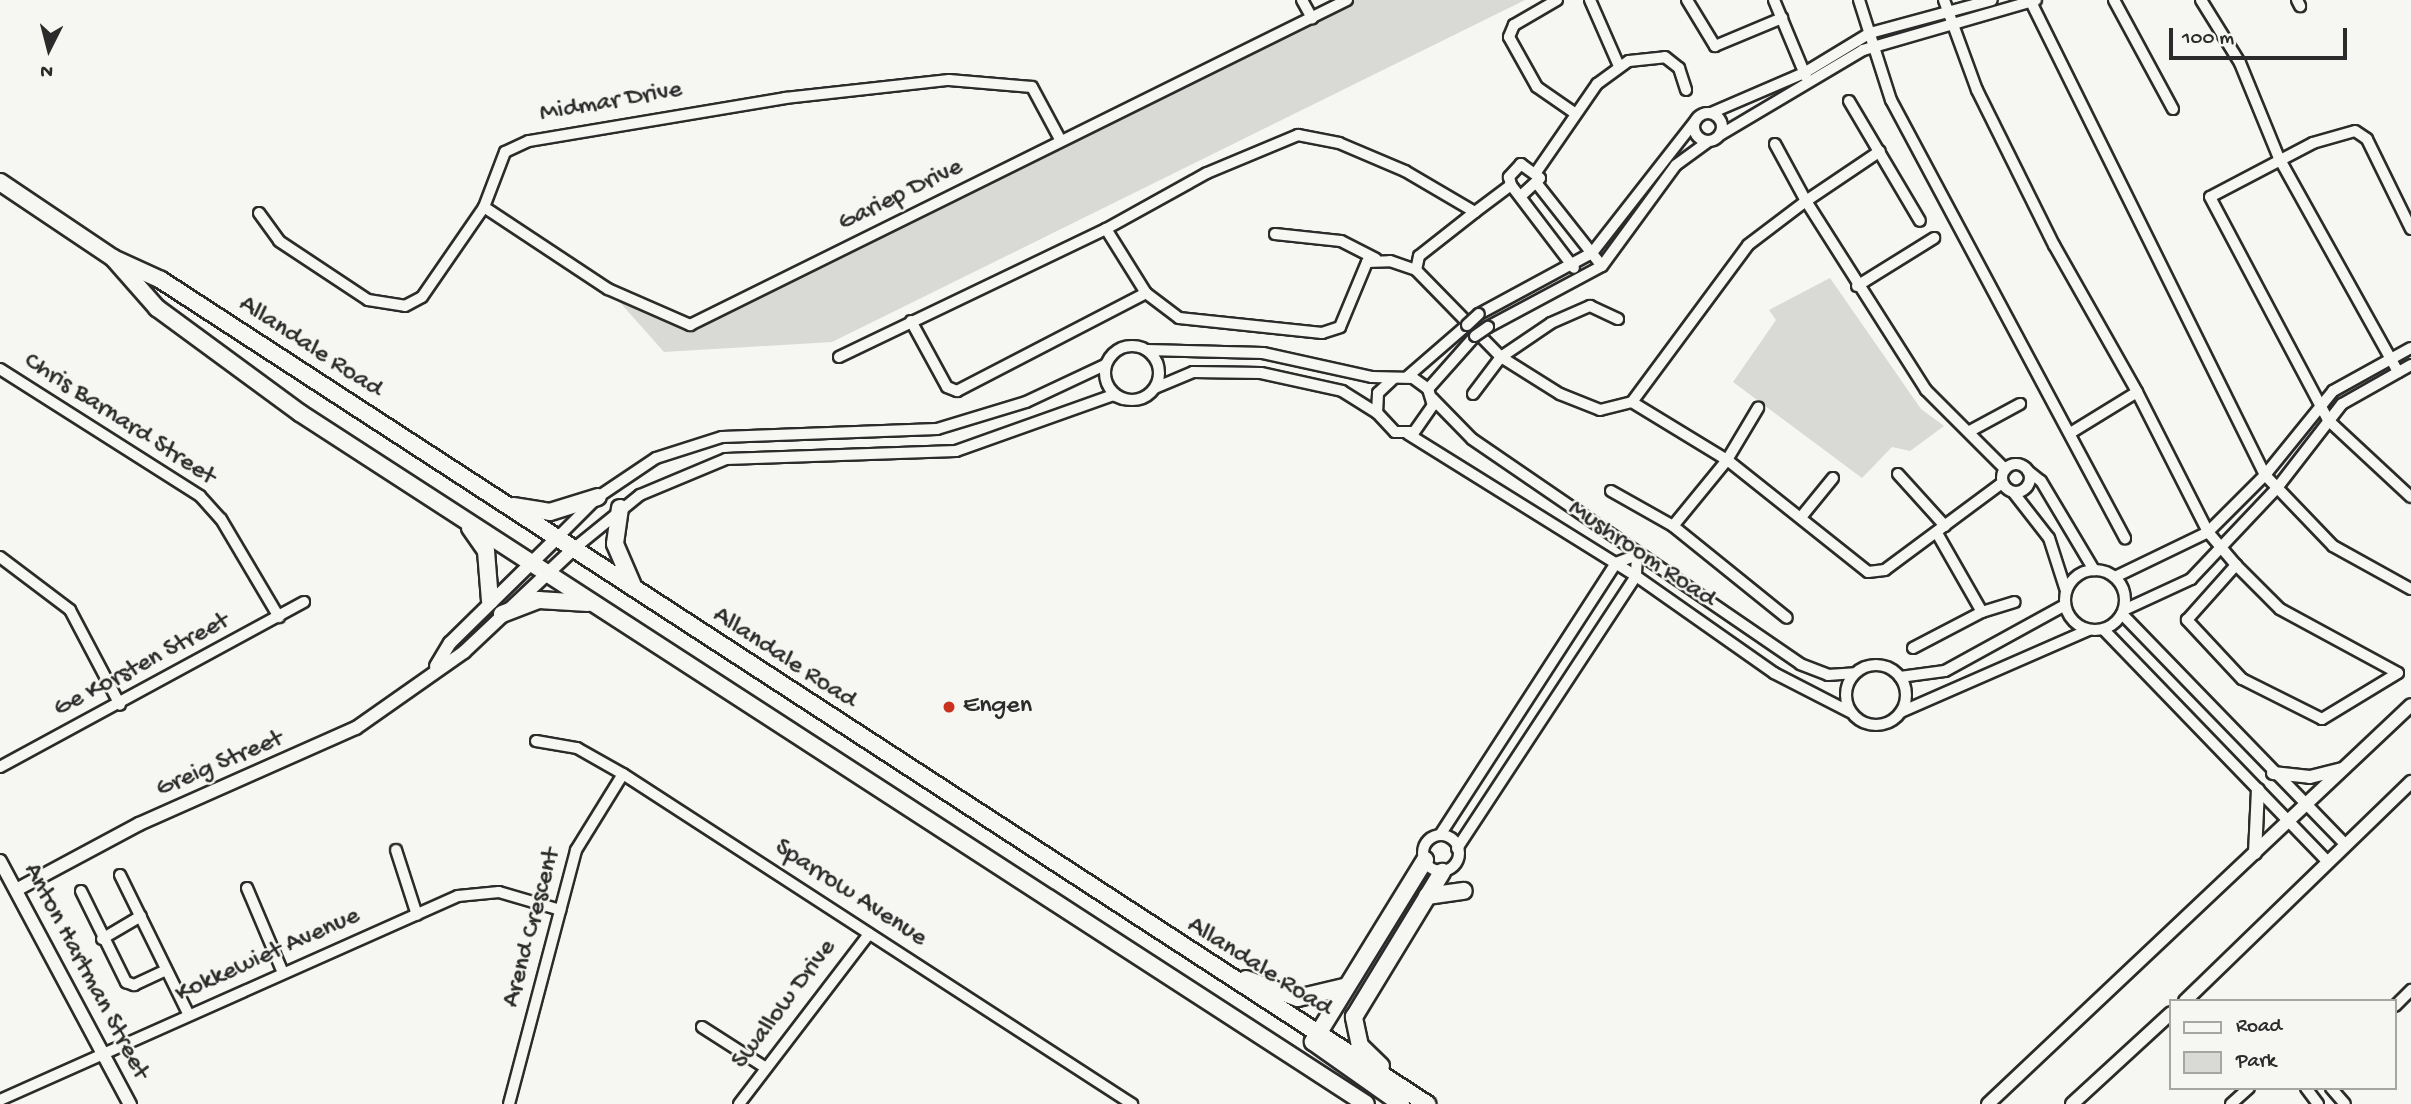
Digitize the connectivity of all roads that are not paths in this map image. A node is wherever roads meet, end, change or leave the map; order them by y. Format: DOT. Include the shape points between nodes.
graph roads {
  1 [pos="1302,0"];
  2 [pos="1347,0"];
  3 [pos="1557,0"];
  4 [pos="1590,0"];
  5 [pos="1687,0"];
  6 [pos="1774,0"];
  7 [pos="1859,0"];
  8 [pos="1944,0"];
  9 [pos="1992,0"];
  10 [pos="2114,0"];
  11 [pos="2201,0"];
  12 [pos="2033,1"];
  13 [pos="1948,17"];
  14 [pos="1312,18"];
  15 [pos="1782,18"];
  16 [pos="1870,33"];
  17 [pos="1874,46"];
  18 [pos="1619,66"];
  19 [pos="1804,73"];
  20 [pos="1810,86"];
  21 [pos="1686,89"];
  22 [pos="1849,102"];
  23 [pos="2173,109"];
  24 [pos="1711,113"];
  25 [pos="1576,114"];
  26 [pos="1695,121"];
  27 [pos="1720,135"];
  28 [pos="1061,141"];
  29 [pos="1708,142"];
  30 [pos="1775,144"];
  31 [pos="1880,151"];
  32 [pos="2279,158"];
  33 [pos="1537,171"];
  34 [pos="0,182"];
  35 [pos="1538,185"];
  36 [pos="1511,186"];
  37 [pos="1523,194"];
  38 [pos="1806,201"];
  39 [pos="484,207"];
  40 [pos="1475,212"];
  41 [pos="259,213"];
  42 [pos="1920,221"];
  43 [pos="1106,229"];
  44 [pos="2411,229"];
  45 [pos="1275,234"];
  46 [pos="1934,239"];
  47 [pos="1592,253"];
  48 [pos="113,258"];
  49 [pos="1376,259"];
  50 [pos="1572,264"];
  51 [pos="1602,266"];
  52 [pos="1416,270"];
  53 [pos="1580,280"];
  54 [pos="1857,286"];
  55 [pos="1146,293"];
  56 [pos="1618,319"];
  57 [pos="911,321"];
  58 [pos="2411,348"];
  59 [pos="1147,351"];
  60 [pos="839,357"];
  61 [pos="1501,357"];
  62 [pos="2391,361"];
  63 [pos="1105,365"];
  64 [pos="2411,365"];
  65 [pos="0,369"];
  66 [pos="2398,372"];
  67 [pos="1407,377"];
  68 [pos="1393,379"];
  69 [pos="1154,388"];
  70 [pos="2137,392"];
  71 [pos="1430,394"];
  72 [pos="1474,394"];
  73 [pos="1123,399"];
  74 [pos="1632,402"];
  75 [pos="2020,404"];
  76 [pos="2318,406"];
  77 [pos="1758,408"];
  78 [pos="1377,414"];
  79 [pos="2328,420"];
  80 [pos="1970,431"];
  81 [pos="2073,432"];
  82 [pos="1408,433"];
  83 [pos="1727,460"];
  84 [pos="2005,469"];
  85 [pos="2028,471"];
  86 [pos="1898,474"];
  87 [pos="2265,475"];
  88 [pos="1833,478"];
  89 [pos="2002,483"];
  90 [pos="2277,488"];
  91 [pos="1611,491"];
  92 [pos="2012,492"];
  93 [pos="598,497"];
  94 [pos="2411,497"];
  95 [pos="500,503"];
  96 [pos="620,508"];
  97 [pos="1802,516"];
  98 [pos="466,522"];
  99 [pos="1673,526"];
  100 [pos="1941,530"];
  101 [pos="2208,532"];
  102 [pos="2125,538"];
  103 [pos="555,539"];
  104 [pos="2079,546"];
  105 [pos="2220,547"];
  106 [pos="571,551"];
  107 [pos="1637,555"];
  108 [pos="2057,555"];
  109 [pos="0,557"];
  110 [pos="531,562"];
  111 [pos="1616,564"];
  112 [pos="2236,565"];
  113 [pos="2094,570"];
  114 [pos="550,574"];
  115 [pos="1636,576"];
  116 [pos="2115,577"];
  117 [pos="2411,589"];
  118 [pos="2066,591"];
  119 [pos="636,592"];
  120 [pos="490,601"];
  121 [pos="303,602"];
  122 [pos="2014,602"];
  123 [pos="2065,605"];
  124 [pos="601,606"];
  125 [pos="1982,612"];
  126 [pos="2123,612"];
  127 [pos="502,614"];
  128 [pos="279,617"];
  129 [pos="1787,618"];
  130 [pos="2089,630"];
  131 [pos="2104,630"];
  132 [pos="1913,648"];
  133 [pos="434,669"];
  134 [pos="1855,673"];
  135 [pos="1900,677"];
  136 [pos="120,705"];
  137 [pos="2411,705"];
  138 [pos="1850,712"];
  139 [pos="1901,712"];
  140 [pos="536,741"];
  141 [pos="0,767"];
  142 [pos="2347,767"];
  143 [pos="2273,773"];
  144 [pos="624,774"];
  145 [pos="2411,782"];
  146 [pos="2258,790"];
  147 [pos="2306,807"];
  148 [pos="2289,822"];
  149 [pos="1440,835"];
  150 [pos="2344,844"];
  151 [pos="1457,848"];
  152 [pos="396,850"];
  153 [pos="2255,853"];
  154 [pos="1425,860"];
  155 [pos="0,861"];
  156 [pos="2327,861"];
  157 [pos="1442,872"];
  158 [pos="120,874"];
  159 [pos="247,888"];
  160 [pos="16,890"];
  161 [pos="81,891"];
  162 [pos="1464,891"];
  163 [pos="1427,897"];
  164 [pos="559,910"];
  165 [pos="417,915"];
  166 [pos="141,916"];
  167 [pos="869,934"];
  168 [pos="102,939"];
  169 [pos="1208,964"];
  170 [pos="166,970"];
  171 [pos="283,973"];
  172 [pos="1345,987"];
  173 [pos="2411,990"];
  174 [pos="2187,999"];
  175 [pos="2397,1004"];
  176 [pos="2170,1014"];
  177 [pos="189,1015"];
  178 [pos="702,1027"];
  179 [pos="1315,1033"];
  180 [pos="105,1053"];
  181 [pos="766,1068"];
  182 [pos="2247,1090"];
  183 [pos="2333,1090"];
  184 [pos="0,1100"];
  185 [pos="130,1104"];
  186 [pos="509,1104"];
  187 [pos="739,1104"];
  188 [pos="1132,1104"];
  189 [pos="1366,1104"];
  190 [pos="1401,1104"];
  191 [pos="1428,1104"];
  192 [pos="1988,1104"];
  193 [pos="2072,1104"];
  194 [pos="2231,1104"];
  195 [pos="2345,1104"];
  1 -- 14 [label="street"];
  2 -- 14 [label="street, Gariep Drive"];
  3 -- 25 [label="street" via="1514,25 1511,47 1536,87"];
  4 -- 18 [label="street"];
  5 -- 15 [label="street" via="1715,46"];
  6 -- 15 [label="street"];
  7 -- 16 [label="street"];
  8 -- 13 [label="street"];
  9 -- 13 [label="street"];
  10 -- 23 [label="street"];
  11 -- 32 [label="street" via="2240,63"];
  12 -- 13 [label="street"];
  12 -- 87 [label="street"];
  13 -- 16 [label="street"];
  13 -- 17 [label="street"];
  13 -- 70 [label="street" via="2054,245"];
  14 -- 28 [label="street, Gariep Drive"];
  15 -- 19 [label="street"];
  16 -- 17 [label="street"];
  16 -- 19 [label="street"];
  17 -- 20 [label="street"];
  17 -- 81 [label="street" via="1891,100"];
  18 -- 21 [label="street" via="1642,56 1665,57 1679,68"];
  18 -- 25 [label="street"];
  19 -- 20 [label="street"];
  19 -- 24 [label="street"];
  20 -- 27 [label="street"];
  22 -- 31 [label="street"];
  24 -- 26 [label="street"];
  24 -- 27 [label="street" via="1722,124"];
  25 -- 33 [label="street"];
  26 -- 29 [label="street" via="1696,135"];
  26 -- 47 [label="street"];
  27 -- 29 [label="street"];
  28 -- 39 [label="street, Gariep Drive" via="686,326 608,289"];
  28 -- 39 [label="street, Midmar Drive" via="1035,91 1024,83 902,82 529,141 502,156"];
  29 -- 51 [label="street" via="1676,165"];
  30 -- 38 [label="street"];
  31 -- 38 [label="street"];
  31 -- 42 [label="street"];
  32 -- 44 [label="street" via="2335,133 2364,135"];
  32 -- 62 [label="street"];
  32 -- 76 [label="street" via="2210,197"];
  33 -- 35 [label="street"];
  33 -- 36 [label="street" via="1521,164 1513,169"];
  34 -- 48 [label="main road, Allandale Road"];
  35 -- 37 [label="street"];
  35 -- 47 [label="street"];
  36 -- 37 [label="street"];
  36 -- 40 [label="street"];
  37 -- 50 [label="street"];
  38 -- 54 [label="street"];
  38 -- 74 [label="street" via="1748,245"];
  39 -- 41 [label="street, Midmar Drive" via="422,297 405,306 368,300 279,241"];
  40 -- 43 [label="street" via="1405,171 1298,135 1207,173"];
  40 -- 52 [label="street" via="1419,257"];
  43 -- 55 [label="street"];
  43 -- 57 [label="street"];
  45 -- 49 [label="street" via="1341,241"];
  46 -- 54 [label="street"];
  47 -- 50 [label="street"];
  47 -- 51 [label="street"];
  48 -- 95 [label="main road, Allandale Road" via="161,279"];
  48 -- 98 [label="main road, Allandale Road" via="157,308 300,413"];
  49 -- 52 [label="street"];
  49 -- 55 [label="street" via="1359,272 1340,327 1329,332 1179,318"];
  50 -- 53 [label="street"];
  50 -- 67 [label="street, bridge" via="1479,314"];
  51 -- 53 [label="street"];
  52 -- 61 [label="street"];
  53 -- 71 [label="street, bridge" via="1475,336"];
  54 -- 80 [label="street" via="1926,390"];
  55 -- 57 [label="street" via="957,391 947,387"];
  56 -- 61 [label="street" via="1602,308 1581,308"];
  57 -- 60 [label="street"];
  58 -- 62 [label="street"];
  59 -- 63 [label="street" via="1119,348"];
  59 -- 68 [label="street" via="1263,353"];
  59 -- 69 [label="street" via="1159,368"];
  61 -- 72 [label="street"];
  61 -- 74 [label="street" via="1585,407"];
  62 -- 66 [label="street"];
  62 -- 76 [label="street" via="2340,384"];
  63 -- 73 [label="street" via="1107,386"];
  63 -- 93 [label="street" via="1026,402 937,429 722,437 656,458"];
  64 -- 66 [label="street"];
  65 -- 128 [label="street, Chris Barnard Street" via="200,496 221,519"];
  66 -- 79 [label="street" via="2353,395"];
  67 -- 68 [label="street"];
  67 -- 71 [label="street"];
  68 -- 78 [label="street" via="1378,393"];
  69 -- 73 [label="street" via="1144,397"];
  69 -- 78 [label="street" via="1193,372 1261,373 1342,391"];
  70 -- 81 [label="street"];
  70 -- 101 [label="street"];
  71 -- 82 [label="street" via="1430,418"];
  71 -- 107 [label="street, Mushroom Road" via="1472,439"];
  73 -- 96 [label="street" via="1113,395 956,451 726,459 663,482"];
  74 -- 83 [label="street"];
  75 -- 80 [label="street"];
  76 -- 79 [label="street"];
  76 -- 87 [label="street"];
  77 -- 83 [label="street"];
  78 -- 82 [label="street" via="1389,429"];
  79 -- 90 [label="street"];
  79 -- 94 [label="street"];
  80 -- 84 [label="street"];
  81 -- 102 [label="street"];
  82 -- 111 [label="street, Mushroom Road"];
  83 -- 97 [label="street"];
  83 -- 99 [label="street"];
  84 -- 85 [label="street" via="2017,464"];
  84 -- 89 [label="street"];
  85 -- 92 [label="street" via="2029,484"];
  85 -- 104 [label="street" via="2041,481"];
  86 -- 100 [label="street"];
  87 -- 90 [label="street"];
  87 -- 101 [label="street"];
  88 -- 97 [label="street"];
  89 -- 92 [label="street"];
  89 -- 100 [label="street"];
  90 -- 105 [label="street"];
  90 -- 117 [label="street" via="2333,546"];
  91 -- 99 [label="street"];
  92 -- 108 [label="street"];
  93 -- 95 [label="main road" via="550,512"];
  93 -- 103 [label="street"];
  95 -- 103 [label="main road, Allandale Road"];
  96 -- 106 [label="street"];
  96 -- 119 [label="main road" via="615,544"];
  97 -- 100 [label="street" via="1868,572 1885,570"];
  98 -- 110 [label="main road, Allandale Road"];
  98 -- 120 [label="main road" via="486,551"];
  99 -- 129 [label="street"];
  100 -- 125 [label="street"];
  101 -- 105 [label="street"];
  101 -- 116 [label="street"];
  103 -- 106 [label="main road, Allandale Road"];
  103 -- 110 [label="street, Greig Street"];
  104 -- 108 [label="street"];
  104 -- 113 [label="street"];
  105 -- 112 [label="street"];
  105 -- 126 [label="street" via="2191,579"];
  106 -- 114 [label="street, Greig Street"];
  106 -- 119 [label="main road, Allandale Road"];
  107 -- 111 [label="street"];
  107 -- 115 [label="street"];
  107 -- 134 [label="street, Mushroom Road" via="1812,670"];
  108 -- 118 [label="street"];
  109 -- 136 [label="street" via="70,610"];
  110 -- 114 [label="main road, Allandale Road"];
  110 -- 120 [label="street, Greig Street"];
  111 -- 115 [label="street, Mushroom Road"];
  111 -- 149 [label="street"];
  112 -- 112 [label="street" via="2188,624 2242,679 2322,719 2398,673 2280,609"];
  113 -- 116 [label="street"];
  113 -- 118 [label="street" via="2080,574"];
  114 -- 124 [label="main road, Allandale Road"];
  114 -- 127 [label="street, Greig Street"];
  115 -- 138 [label="street, Mushroom Road" via="1774,674"];
  115 -- 151 [label="street"];
  116 -- 126 [label="street" via="2123,589"];
  118 -- 123 [label="street"];
  119 -- 169 [label="main road, Allandale Road"];
  120 -- 133 [label="street, Greig Street"];
  121 -- 128 [label="street, Ge Korsten Street"];
  122 -- 125 [label="street"];
  123 -- 130 [label="street" via="2076,624"];
  123 -- 135 [label="street, Mushroom Road" via="1954,667"];
  124 -- 127 [label="main road" via="563,597"];
  124 -- 189 [label="main road, Allandale Road"];
  125 -- 132 [label="street"];
  126 -- 131 [label="street"];
  126 -- 143 [label="street"];
  127 -- 133 [label="street, Greig Street" via="464,652"];
  128 -- 136 [label="street, Ge Korsten Street"];
  130 -- 131 [label="street"];
  130 -- 139 [label="street, Mushroom Road"];
  131 -- 146 [label="street"];
  133 -- 160 [label="street, Greig Street" via="339,737 139,824"];
  134 -- 135 [label="street, Mushroom Road" via="1882,665"];
  134 -- 138 [label="street" via="1845,692"];
  135 -- 139 [label="street" via="1906,691"];
  136 -- 141 [label="street, Ge Korsten Street"];
  137 -- 142 [label="street"];
  138 -- 139 [label="street, Mushroom Road" via="1876,725"];
  140 -- 144 [label="street, Sparrow Avenue" via="577,748"];
  142 -- 143 [label="street" via="2311,777"];
  142 -- 147 [label="street"];
  143 -- 147 [label="street"];
  144 -- 164 [label="street, Arend Crescent" via="583,835"];
  144 -- 167 [label="street, Sparrow Avenue"];
  145 -- 150 [label="street"];
  146 -- 148 [label="street"];
  146 -- 153 [label="street"];
  147 -- 148 [label="street"];
  147 -- 150 [label="street"];
  148 -- 153 [label="street"];
  148 -- 156 [label="street"];
  149 -- 151 [label="street"];
  149 -- 154 [label="street" via="1426,844"];
  150 -- 156 [label="street"];
  151 -- 157 [label="street" via="1454,864"];
  152 -- 165 [label="street"];
  153 -- 192 [label="street"];
  154 -- 157 [label="street"];
  154 -- 172 [label="main road"];
  155 -- 160 [label="street, Anton Hartman Street"];
  156 -- 174 [label="street"];
  157 -- 163 [label="main road"];
  158 -- 166 [label="street"];
  159 -- 171 [label="street"];
  160 -- 180 [label="street, Anton Hartman Street"];
  161 -- 168 [label="street"];
  162 -- 163 [label="main road"];
  163 -- 191 [label="main road" via="1368,985 1354,1023 1372,1058"];
  164 -- 165 [label="street, Kokkewiet Avenue" via="482,891"];
  164 -- 186 [label="street, Arend Crescent"];
  165 -- 171 [label="street, Kokkewiet Avenue"];
  166 -- 168 [label="street"];
  166 -- 170 [label="street"];
  167 -- 181 [label="street, Swallow Drive"];
  167 -- 188 [label="street, Sparrow Avenue"];
  168 -- 170 [label="street" via="130,984"];
  169 -- 172 [label="main road" via="1298,998"];
  169 -- 179 [label="main road, Allandale Road"];
  170 -- 177 [label="street"];
  171 -- 177 [label="street, Kokkewiet Avenue"];
  172 -- 179 [label="main road"];
  173 -- 175 [label="street"];
  176 -- 193 [label="street"];
  177 -- 180 [label="street, Kokkewiet Avenue"];
  178 -- 181 [label="street"];
  179 -- 190 [label="main road" via="1320,1052"];
  179 -- 191 [label="main road, Allandale Road"];
  180 -- 184 [label="street, Kokkewiet Avenue"];
  180 -- 185 [label="street, Anton Hartman Street"];
  181 -- 187 [label="street, Swallow Drive"];
  182 -- 194 [label="street"];
  183 -- 195 [label="street"];
}
